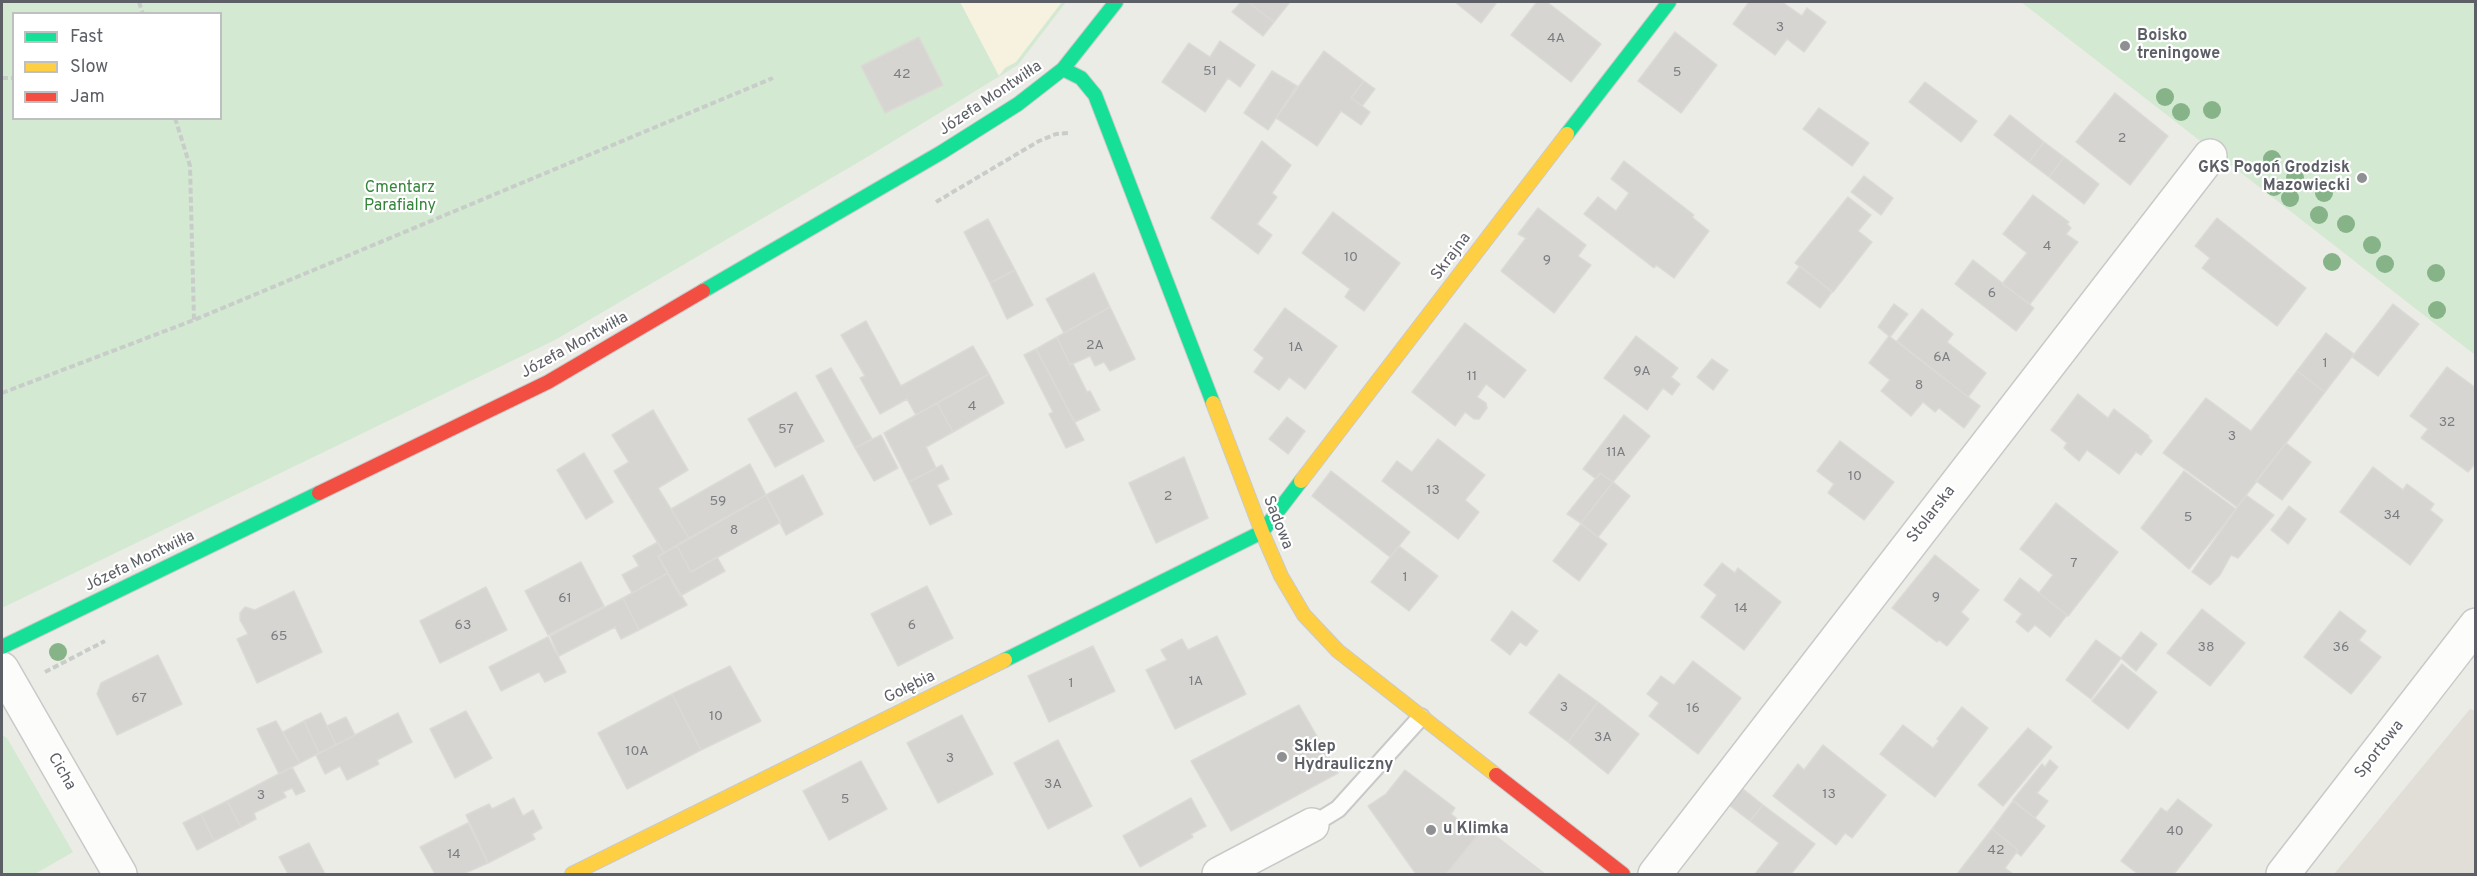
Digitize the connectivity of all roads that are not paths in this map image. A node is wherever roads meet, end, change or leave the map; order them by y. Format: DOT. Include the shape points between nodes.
graph roads {
  1 [pos="1116,2"];
  2 [pos="1669,2"];
  3 [pos="1064,69"];
  4 [pos="2210,156"];
  5 [pos="1262,532"];
  6 [pos="2475,625"];
  7 [pos="2,647"];
  8 [pos="2,669"];
  9 [pos="1421,717"];
  10 [pos="1312,825"];
  11 [pos="120,874"];
  12 [pos="572,874"];
  13 [pos="1219,874"];
  14 [pos="1623,874"];
  15 [pos="1655,874"];
  16 [pos="2283,874"];
  1 -- 3 [label="street, Józefa Montwiłła"];
  2 -- 5 [label="street, Skrajna"];
  3 -- 5 [label="street, Sadowa" via="1081,78 1095,95"];
  3 -- 7 [label="street, Józefa Montwiłła" via="1018,104 942,152 548,382"];
  4 -- 15 [label="street, Stolarska"];
  5 -- 9 [label="street, Sadowa" via="1304,615 1338,651"];
  5 -- 12 [label="street, Gołębia"];
  6 -- 16 [label="street, Sportowa"];
  8 -- 11 [label="street, Cicha"];
  9 -- 10 [label="lane" via="1338,809"];
  9 -- 14 [label="street, Sadowa"];
  10 -- 13 [label="street"];
}
